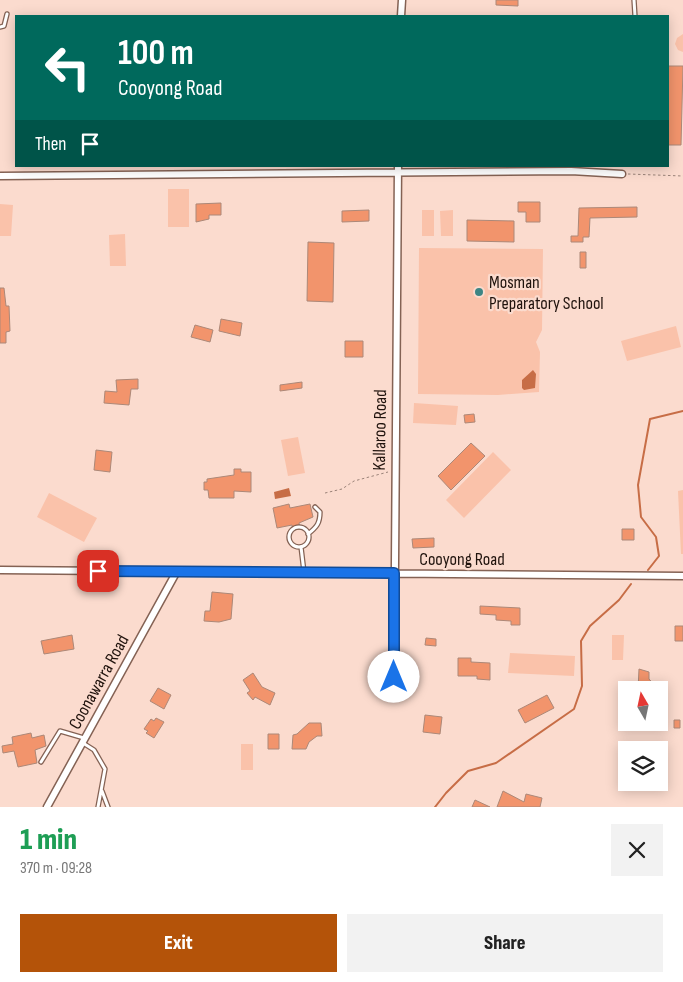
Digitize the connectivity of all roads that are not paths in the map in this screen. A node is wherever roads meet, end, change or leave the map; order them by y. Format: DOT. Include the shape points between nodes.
graph roads {
  1 [pos="402,0"];
  2 [pos="634,0"];
  3 [pos="7,14"];
  4 [pos="401,15"];
  5 [pos="635,15"];
  6 [pos="0,27"];
  7 [pos="398,169"];
  8 [pos="622,174"];
  9 [pos="0,176"];
  10 [pos="315,507"];
  11 [pos="308,534"];
  12 [pos="301,547"];
  13 [pos="0,570"];
  14 [pos="177,571"];
  15 [pos="304,572"];
  16 [pos="394,573"];
  17 [pos="683,576"];
  18 [pos="394,694"];
  19 [pos="84,740"];
  20 [pos="42,762"];
  21 [pos="102,790"];
  22 [pos="47,807"];
  23 [pos="98,807"];
  24 [pos="108,807"];
  1 -- 4 [label="street"];
  2 -- 5 [label="lane"];
  3 -- 6 [label="lane" via="4,26"];
  7 -- 8 [label="street" via="571,170"];
  7 -- 9 [label="street"];
  7 -- 16 [label="street, Kallaroo Road"];
  10 -- 11 [label="lane" via="320,512 320,519"];
  11 -- 12 [label="lane" via="307,543"];
  11 -- 12 [label="lane" via="299,527 290,532 290,542"];
  12 -- 15 [label="lane"];
  13 -- 14 [label="street, Cooyong Road"];
  14 -- 15 [label="street, Cooyong Road"];
  14 -- 19 [label="street, Coonawarra Road"];
  15 -- 16 [label="street, Cooyong Road"];
  16 -- 17 [label="street, Cooyong Road"];
  16 -- 18 [label="street, Kallaroo Road"];
  19 -- 20 [label="lane" via="60,731"];
  19 -- 21 [label="lane" via="105,769"];
  19 -- 22 [label="street, Coonawarra Road"];
  21 -- 23 [label="lane"];
  21 -- 24 [label="lane"];
}
